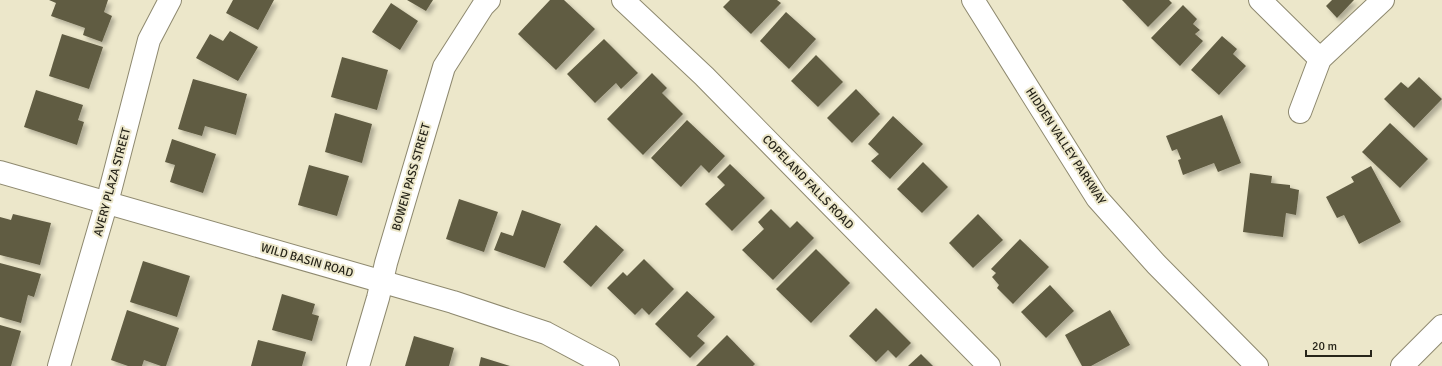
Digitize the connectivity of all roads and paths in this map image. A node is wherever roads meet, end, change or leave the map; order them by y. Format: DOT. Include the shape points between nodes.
graph roads {
  1 [pos="170,0"];
  2 [pos="489,0"];
  3 [pos="623,0"];
  4 [pos="973,0"];
  5 [pos="1260,0"];
  6 [pos="1383,0"];
  7 [pos="1320,59"];
  8 [pos="1300,112"];
  9 [pos="0,172"];
  10 [pos="106,203"];
  11 [pos="381,281"];
  12 [pos="1442,326"];
  13 [pos="59,366"];
  14 [pos="358,366"];
  15 [pos="608,366"];
  16 [pos="989,366"];
  17 [pos="1257,366"];
  18 [pos="1402,366"];
  1 -- 10 [label="street, AVERY PLAZA STREET" via="149,40"];
  2 -- 11 [label="street, BOWEN PASS STREET" via="444,67"];
  3 -- 16 [label="street, COPELAND FALLS ROAD" via="704,76"];
  4 -- 17 [label="street, HIDDEN VALLEY PARKWAY" via="1097,198 1156,264"];
  5 -- 7 [label="street"];
  6 -- 7 [label="street"];
  7 -- 8 [label="street"];
  9 -- 10 [label="street, WILD BASIN ROAD"];
  10 -- 11 [label="street, WILD BASIN ROAD"];
  10 -- 13 [label="street, AVERY PLAZA STREET"];
  11 -- 14 [label="street, BOWEN PASS STREET"];
  11 -- 15 [label="street, WILD BASIN ROAD" via="546,333"];
  12 -- 18 [label="street"];
}
